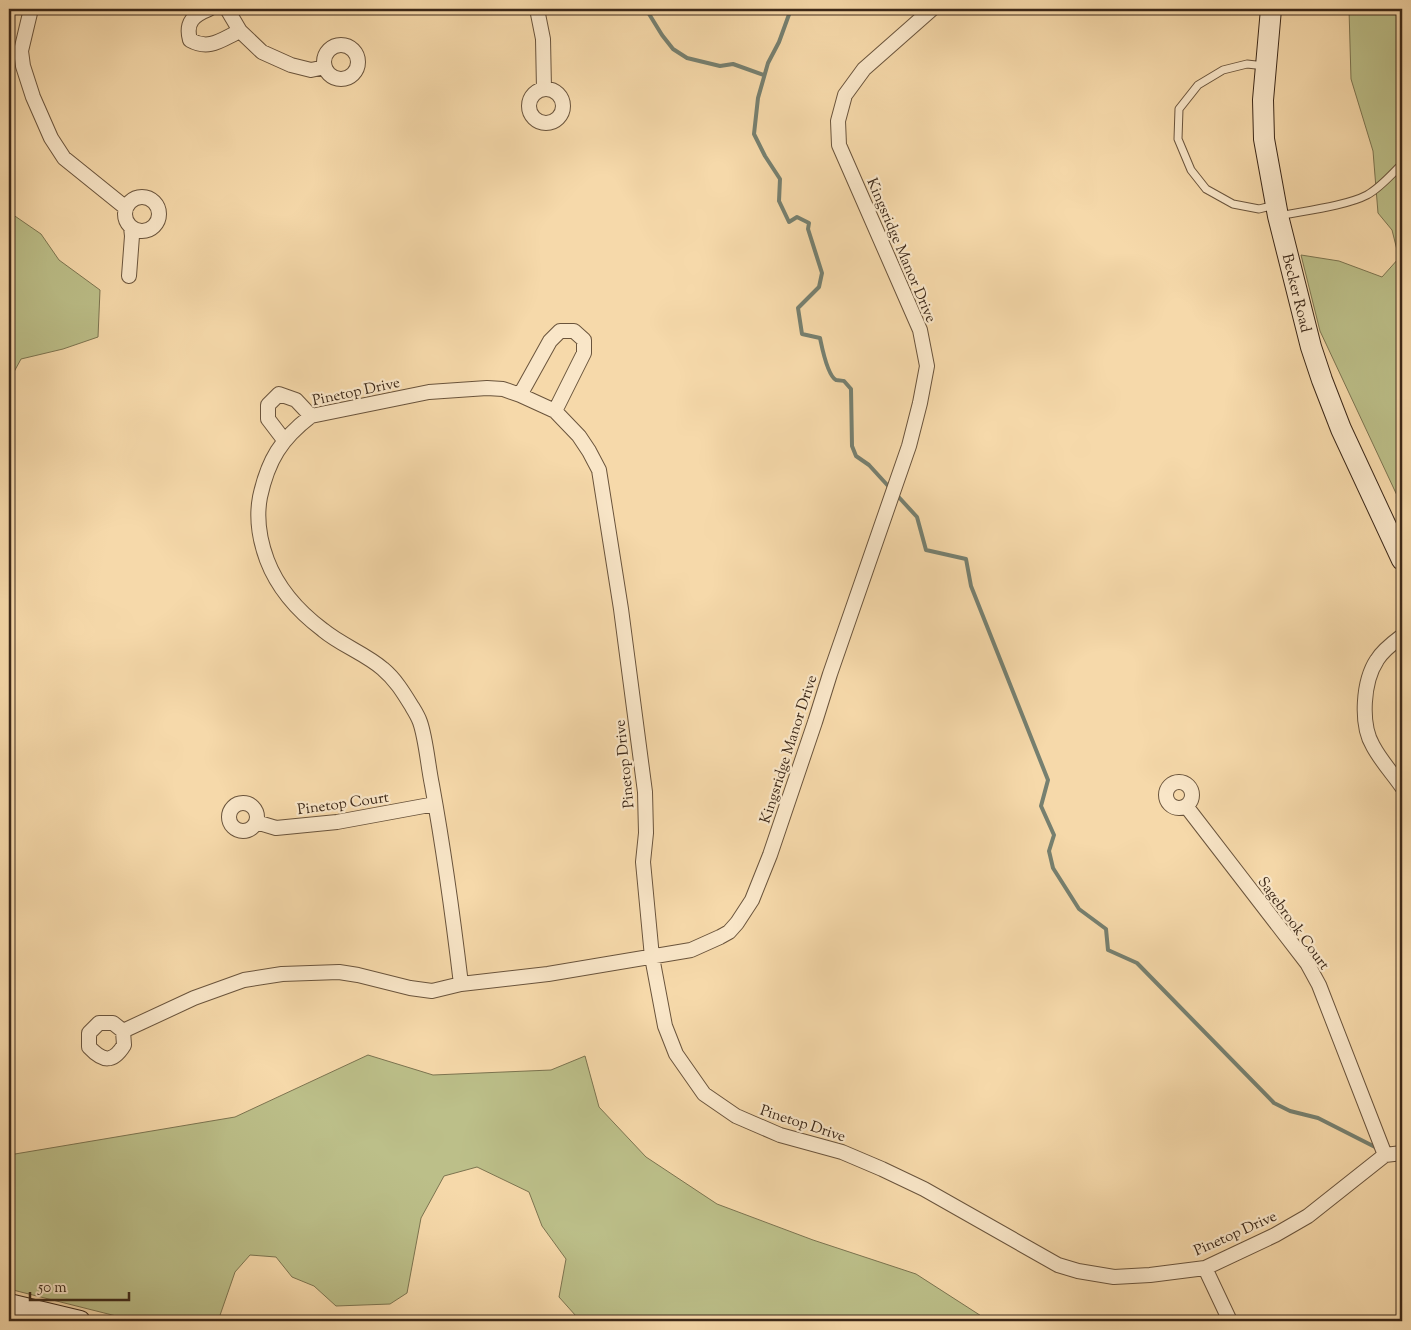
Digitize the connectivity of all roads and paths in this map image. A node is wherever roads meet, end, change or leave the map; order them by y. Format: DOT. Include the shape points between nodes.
graph roads {
  1 [pos="31,9"];
  2 [pos="209,9"];
  3 [pos="227,9"];
  4 [pos="537,9"];
  5 [pos="932,9"];
  6 [pos="1272,9"];
  7 [pos="240,31"];
  8 [pos="1266,66"];
  9 [pos="325,67"];
  10 [pos="544,89"];
  11 [pos="1402,164"];
  12 [pos="126,208"];
  13 [pos="1276,210"];
  14 [pos="131,227"];
  15 [pos="130,276"];
  16 [pos="520,395"];
  17 [pos="555,411"];
  18 [pos="311,416"];
  19 [pos="284,440"];
  20 [pos="1402,560"];
  21 [pos="1402,636"];
  22 [pos="1402,787"];
  23 [pos="435,804"];
  24 [pos="1186,806"];
  25 [pos="256,822"];
  26 [pos="652,957"];
  27 [pos="460,984"];
  28 [pos="123,1031"];
  29 [pos="1402,1153"];
  30 [pos="1386,1155"];
  31 [pos="1205,1268"];
  32 [pos="9,1304"];
  33 [pos="80,1321"];
  34 [pos="1230,1321"];
  1 -- 12 [label="street" via="22,50 23,66 51,138 64,158"];
  2 -- 7 [label="street" via="197,14 190,23 190,40 208,46"];
  3 -- 7 [label="street"];
  4 -- 10 [label="street" via="543,38"];
  5 -- 26 [label="street, Kingsridge Manor Drive" via="864,69 845,95 838,121 839,145 920,330 927,366 908,446 752,900 737,923 720,938 691,950"];
  6 -- 8 [label="street, Becker Road"];
  7 -- 9 [label="street" via="262,52 290,64 311,70"];
  8 -- 13 [label="street, Becker Road" via="1264,139"];
  8 -- 13 [label="lane" via="1247,64 1223,70 1198,85 1179,109 1178,139 1191,170 1206,188 1233,204"];
  11 -- 13 [label="lane" via="1366,196 1338,204"];
  12 -- 14 [label="street" via="125,217"];
  12 -- 14 [label="street" via="130,201 141,196 152,199 158,208 158,219 152,228 141,231"];
  13 -- 20 [label="street, Becker Road" via="1322,380 1341,429"];
  14 -- 15 [label="street"];
  16 -- 17 [label="street, Pinetop Drive"];
  16 -- 17 [label="street" via="550,341 560,331 574,331 584,340 584,353"];
  16 -- 18 [label="street, Pinetop Drive" via="504,389 487,388 429,392"];
  17 -- 26 [label="street, Pinetop Drive" via="589,451 599,470 605,502 645,792 643,862"];
  18 -- 19 [label="street, Pinetop Drive"];
  18 -- 19 [label="street" via="296,400 279,394 268,405 268,419"];
  19 -- 23 [label="street, Pinetop Drive" via="268,472 259,503 262,548 271,570 300,611 324,631 383,669 402,690 420,721"];
  21 -- 22 [label="street" via="1377,660 1366,692 1365,715 1372,745"];
  23 -- 25 [label="street, Pinetop Court" via="337,822 276,828"];
  23 -- 27 [label="street, Pinetop Drive"];
  24 -- 30 [label="street, Sagebrook Court" via="1307,963"];
  26 -- 27 [label="street, Kingsridge Manor Drive"];
  26 -- 31 [label="street, Pinetop Drive" via="665,1026 676,1054 704,1094 736,1116 780,1135 842,1152 882,1169 924,1189 1058,1265 1114,1277"];
  27 -- 28 [label="street, Kingsridge Manor Drive" via="432,991 339,972 282,974 218,988"];
  29 -- 30 [label="street"];
  30 -- 31 [label="street, Pinetop Drive" via="1308,1216"];
  31 -- 34 [label="street"];
  32 -- 33 [label="street"];
}
